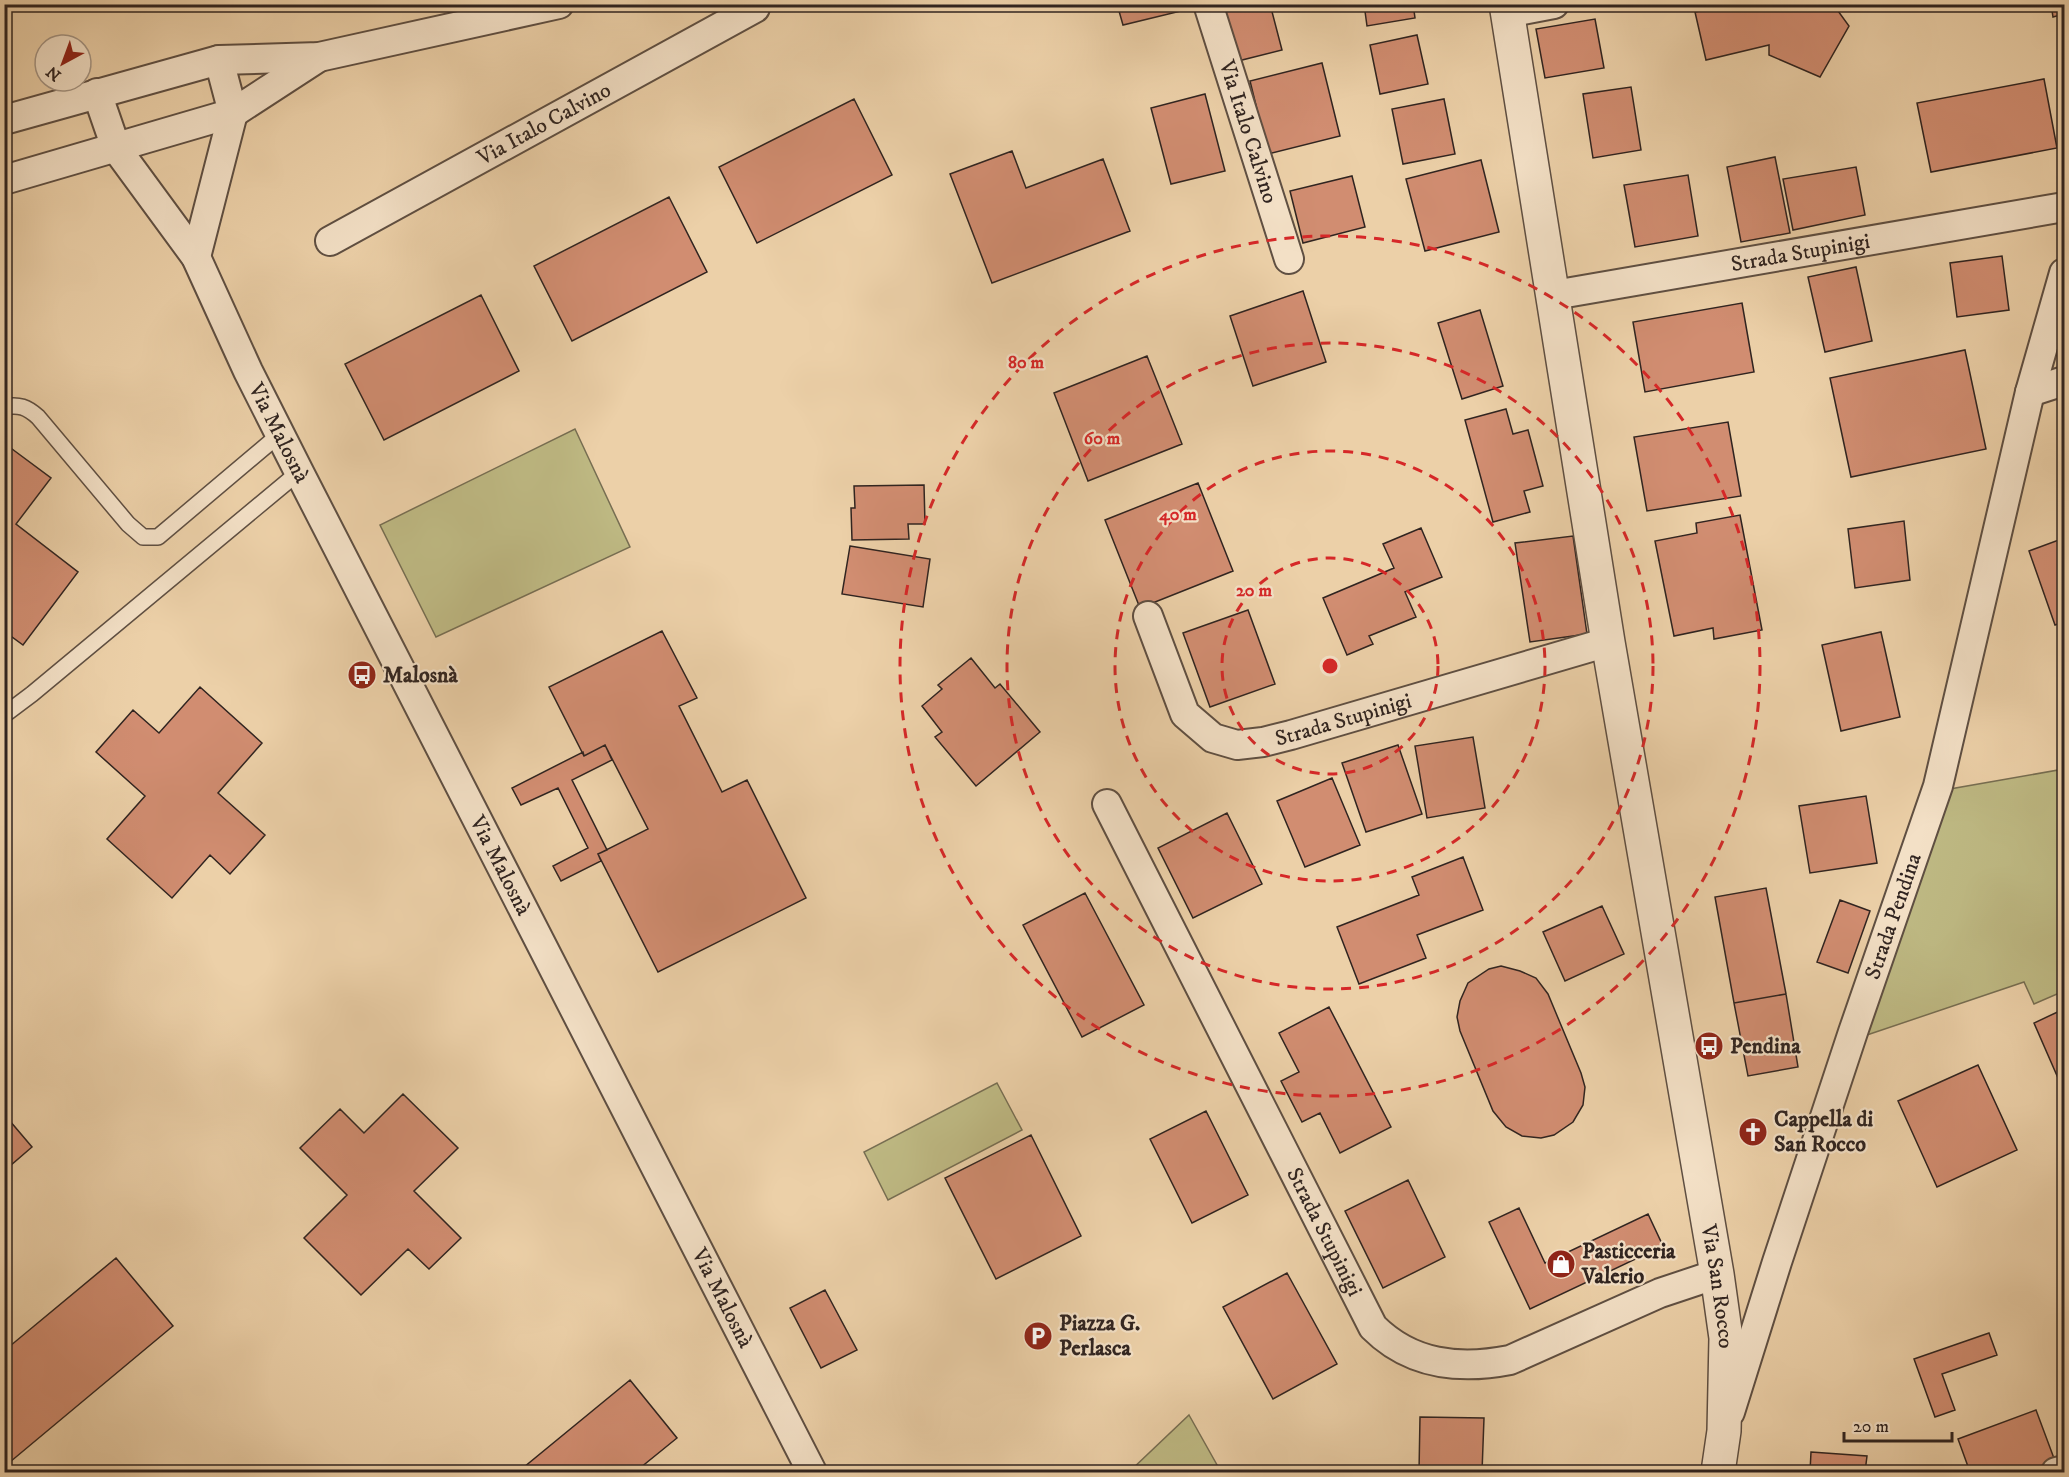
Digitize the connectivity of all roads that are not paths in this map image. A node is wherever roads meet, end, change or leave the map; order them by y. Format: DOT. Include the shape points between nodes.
graph roads {
  1 [pos="559,4"];
  2 [pos="754,4"];
  3 [pos="1208,4"];
  4 [pos="1554,4"];
  5 [pos="1506,9"];
  6 [pos="319,57"];
  7 [pos="219,60"];
  8 [pos="96,93"];
  9 [pos="233,113"];
  10 [pos="4,120"];
  11 [pos="116,147"];
  12 [pos="4,180"];
  13 [pos="2056,208"];
  14 [pos="330,241"];
  15 [pos="196,257"];
  16 [pos="1289,259"];
  17 [pos="2064,273"];
  18 [pos="1554,295"];
  19 [pos="2064,381"];
  20 [pos="2030,392"];
  21 [pos="4,407"];
  22 [pos="280,435"];
  23 [pos="299,472"];
  24 [pos="1148,615"];
  25 [pos="1608,642"];
  26 [pos="4,715"];
  27 [pos="1107,804"];
  28 [pos="1717,1274"];
  29 [pos="1724,1431"];
  30 [pos="2064,1470"];
  31 [pos="812,1473"];
  32 [pos="1718,1473"];
  33 [pos="2056,1473"];
  1 -- 6 [label="street"];
  2 -- 14 [label="street, Via Italo Calvino" via="755,8"];
  3 -- 16 [label="street, Via Italo Calvino"];
  4 -- 5 [label="street"];
  5 -- 18 [label="street"];
  6 -- 7 [label="street"];
  6 -- 9 [label="street"];
  7 -- 8 [label="street"];
  7 -- 9 [label="street"];
  8 -- 10 [label="street"];
  8 -- 11 [label="street, Via Malosnà"];
  9 -- 11 [label="street"];
  9 -- 15 [label="street"];
  11 -- 12 [label="street"];
  11 -- 15 [label="street, Via Malosnà"];
  13 -- 18 [label="street, Strada Stupinigi"];
  15 -- 22 [label="street, Via Malosnà"];
  17 -- 20 [label="street, Strada Pendina"];
  18 -- 25 [label="street"];
  19 -- 20 [label="street"];
  20 -- 29 [label="street, Strada Pendina" via="1938,786"];
  21 -- 22 [label="lane" via="28,408 38,417 142,537 158,537"];
  22 -- 23 [label="street, Via Malosnà"];
  23 -- 26 [label="lane"];
  23 -- 31 [label="street, Via Malosnà"];
  24 -- 25 [label="street, Strada Stupinigi" via="1185,714 1213,738 1237,745 1291,735"];
  25 -- 28 [label="street, Via San Rocco"];
  27 -- 28 [label="street, Strada Stupinigi" via="1373,1327 1386,1341 1435,1363 1466,1365 1510,1360 1660,1293"];
  28 -- 29 [label="street, Via San Rocco" via="1726,1338"];
  29 -- 32 [label="street, Via San Rocco"];
  30 -- 33 [label="street"];
}
